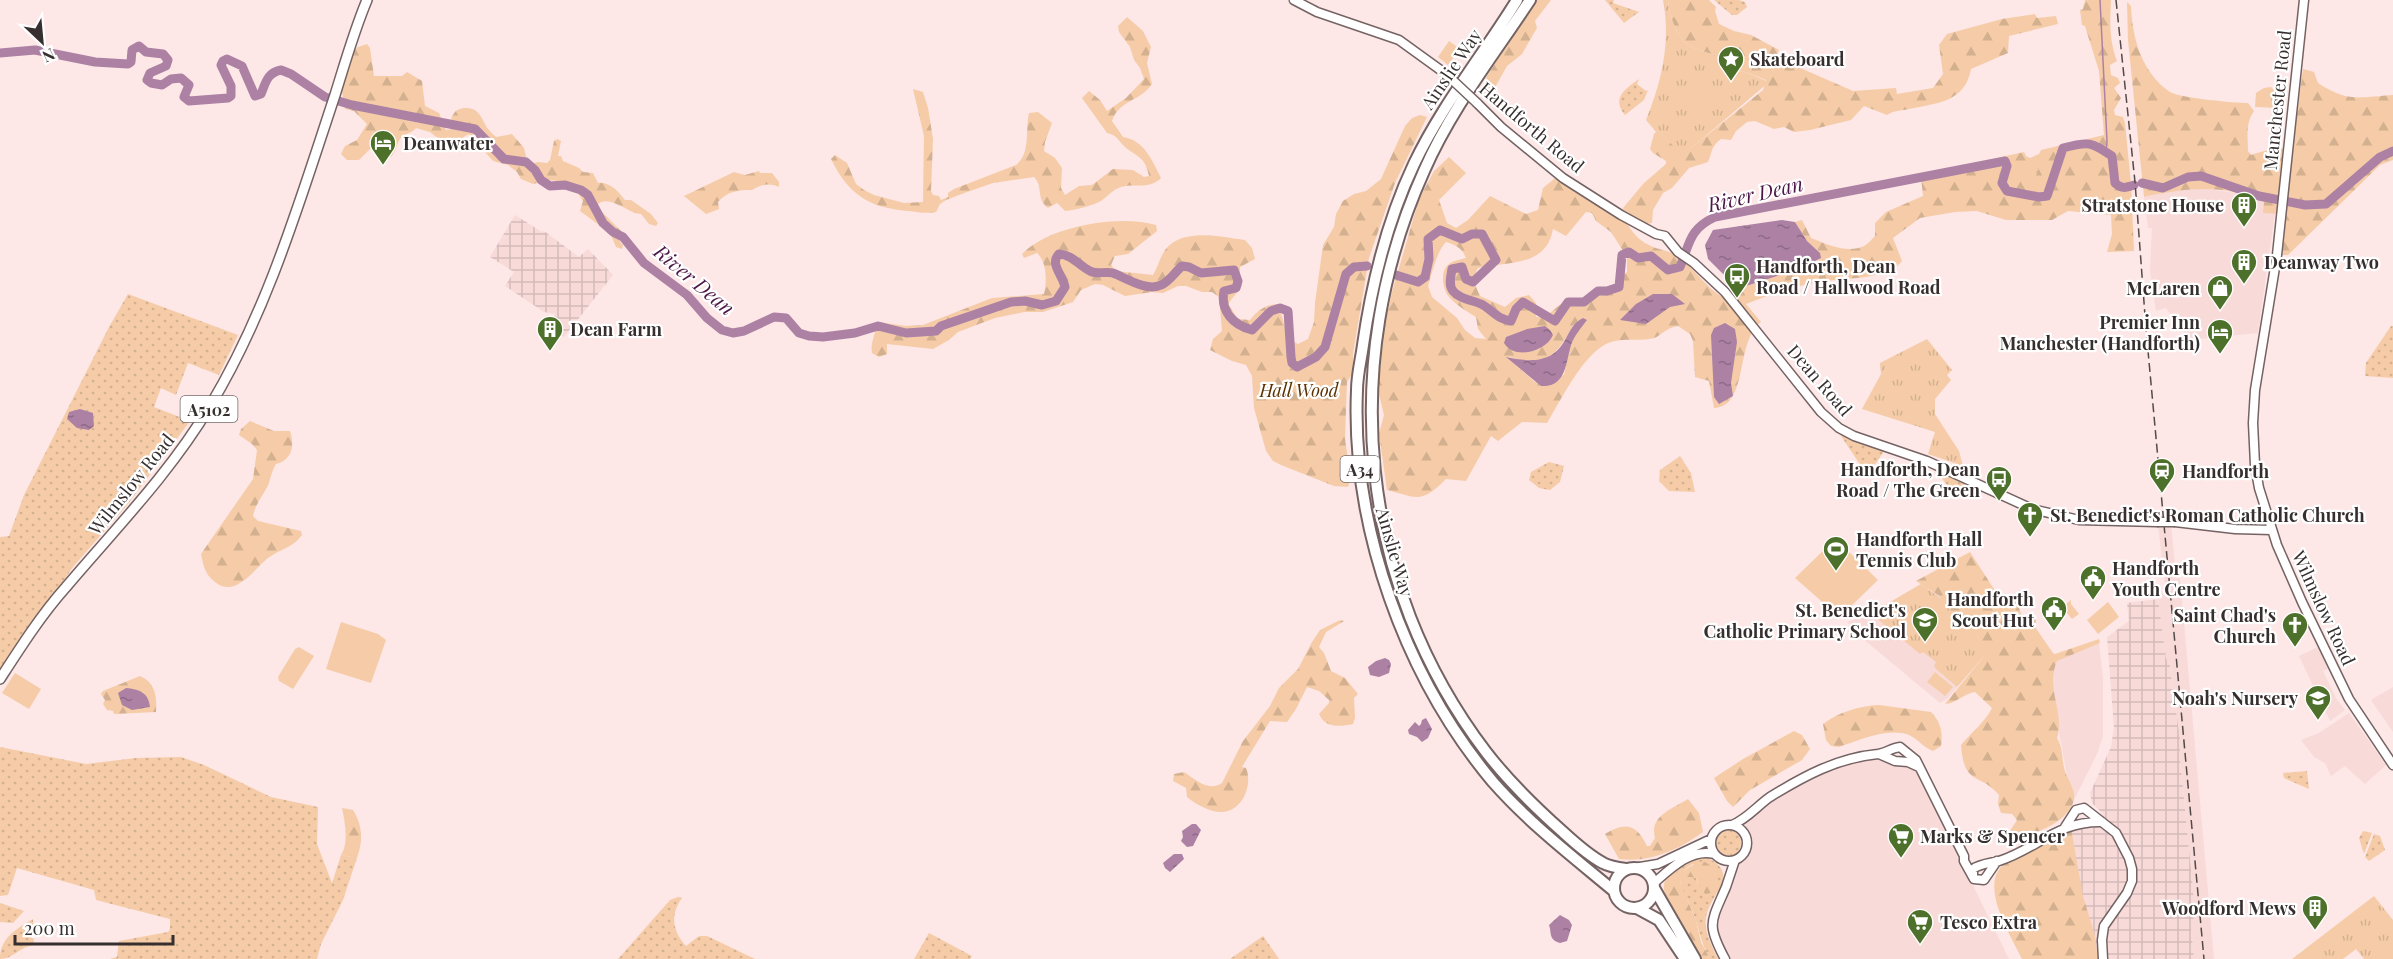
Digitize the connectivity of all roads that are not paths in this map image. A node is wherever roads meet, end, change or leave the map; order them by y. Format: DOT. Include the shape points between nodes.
graph roads {
  1 [pos="367,0"];
  2 [pos="1294,0"];
  3 [pos="1518,0"];
  4 [pos="1530,0"];
  5 [pos="2304,0"];
  6 [pos="2283,203"];
  7 [pos="1677,250"];
  8 [pos="2272,530"];
  9 [pos="0,679"];
  10 [pos="1893,749"];
  11 [pos="1904,749"];
  12 [pos="1879,754"];
  13 [pos="1897,761"];
  14 [pos="2393,765"];
  15 [pos="1919,767"];
  16 [pos="2088,812"];
  17 [pos="2074,813"];
  18 [pos="1749,815"];
  19 [pos="2102,822"];
  20 [pos="2083,823"];
  21 [pos="1732,825"];
  22 [pos="2065,827"];
  23 [pos="1744,833"];
  24 [pos="1711,839"];
  25 [pos="1718,856"];
  26 [pos="1964,856"];
  27 [pos="1735,860"];
  28 [pos="1997,861"];
  29 [pos="1981,865"];
  30 [pos="1630,868"];
  31 [pos="1729,876"];
  32 [pos="1988,876"];
  33 [pos="1973,877"];
  34 [pos="1654,886"];
  35 [pos="1614,891"];
  36 [pos="1637,908"];
  37 [pos="1685,959"];
  38 [pos="1695,959"];
  39 [pos="1725,959"];
  40 [pos="2103,959"];
  1 -- 9 [label="main road, Wilmslow Road / A5102" via="299,202 237,359 174,460 65,587"];
  2 -- 7 [label="street, Handforth Road, bridge" via="1317,12 1399,40 1446,74 1501,127 1563,178 1621,215 1665,236"];
  3 -- 35 [label="highway, Ainslie Way / A34" via="1435,123 1393,214 1372,292 1357,388 1360,471 1365,510 1389,594 1419,668 1451,723 1493,782 1528,820"];
  4 -- 30 [label="highway, Ainslie Way / A34" via="1436,147 1397,241 1381,303 1371,388 1379,507 1388,550 1414,625 1430,662 1471,733 1503,774 1562,831 1602,863"];
  5 -- 6 [label="street, Manchester Road"];
  6 -- 8 [label="street, Wilmslow Road" via="2253,423 2256,468"];
  7 -- 8 [label="street, Dean Road, bridge" via="1725,292 1821,412 1854,436 1927,461 2032,509 2079,520"];
  8 -- 14 [label="street, Wilmslow Road" via="2349,699"];
  10 -- 11 [label="street"];
  10 -- 12 [label="street"];
  10 -- 13 [label="street" via="1890,756"];
  11 -- 13 [label="street" via="1905,757"];
  11 -- 15 [label="street"];
  12 -- 13 [label="street"];
  12 -- 18 [label="street" via="1857,756 1803,776"];
  13 -- 15 [label="street"];
  15 -- 26 [label="street"];
  16 -- 17 [label="street" via="2080,808"];
  16 -- 19 [label="street"];
  16 -- 20 [label="street"];
  17 -- 20 [label="street" via="2074,819"];
  17 -- 22 [label="street"];
  18 -- 21 [label="street"];
  18 -- 23 [label="street"];
  19 -- 20 [label="street"];
  19 -- 40 [label="street" via="2122,842 2132,880 2104,926"];
  20 -- 22 [label="street"];
  21 -- 23 [label="street"];
  21 -- 24 [label="street" via="1716,829"];
  22 -- 28 [label="street"];
  23 -- 27 [label="street" via="1746,848"];
  24 -- 25 [label="street"];
  24 -- 30 [label="street" via="1668,860"];
  25 -- 27 [label="street"];
  25 -- 31 [label="street"];
  25 -- 34 [label="street" via="1707,852 1690,856"];
  26 -- 29 [label="street"];
  26 -- 33 [label="street"];
  27 -- 31 [label="street"];
  28 -- 29 [label="street"];
  28 -- 32 [label="street"];
  29 -- 32 [label="street" via="1988,870"];
  29 -- 33 [label="street" via="1973,869"];
  30 -- 34 [label="highway, A34" via="1647,872"];
  30 -- 35 [label="highway" via="1619,874"];
  31 -- 39 [label="street" via="1712,925"];
  32 -- 33 [label="street" via="1982,881"];
  34 -- 36 [label="highway" via="1649,901"];
  34 -- 38 [label="highway, A34"];
  35 -- 36 [label="highway, A34" via="1620,902"];
  36 -- 37 [label="highway, A34" via="1659,920"];
}
